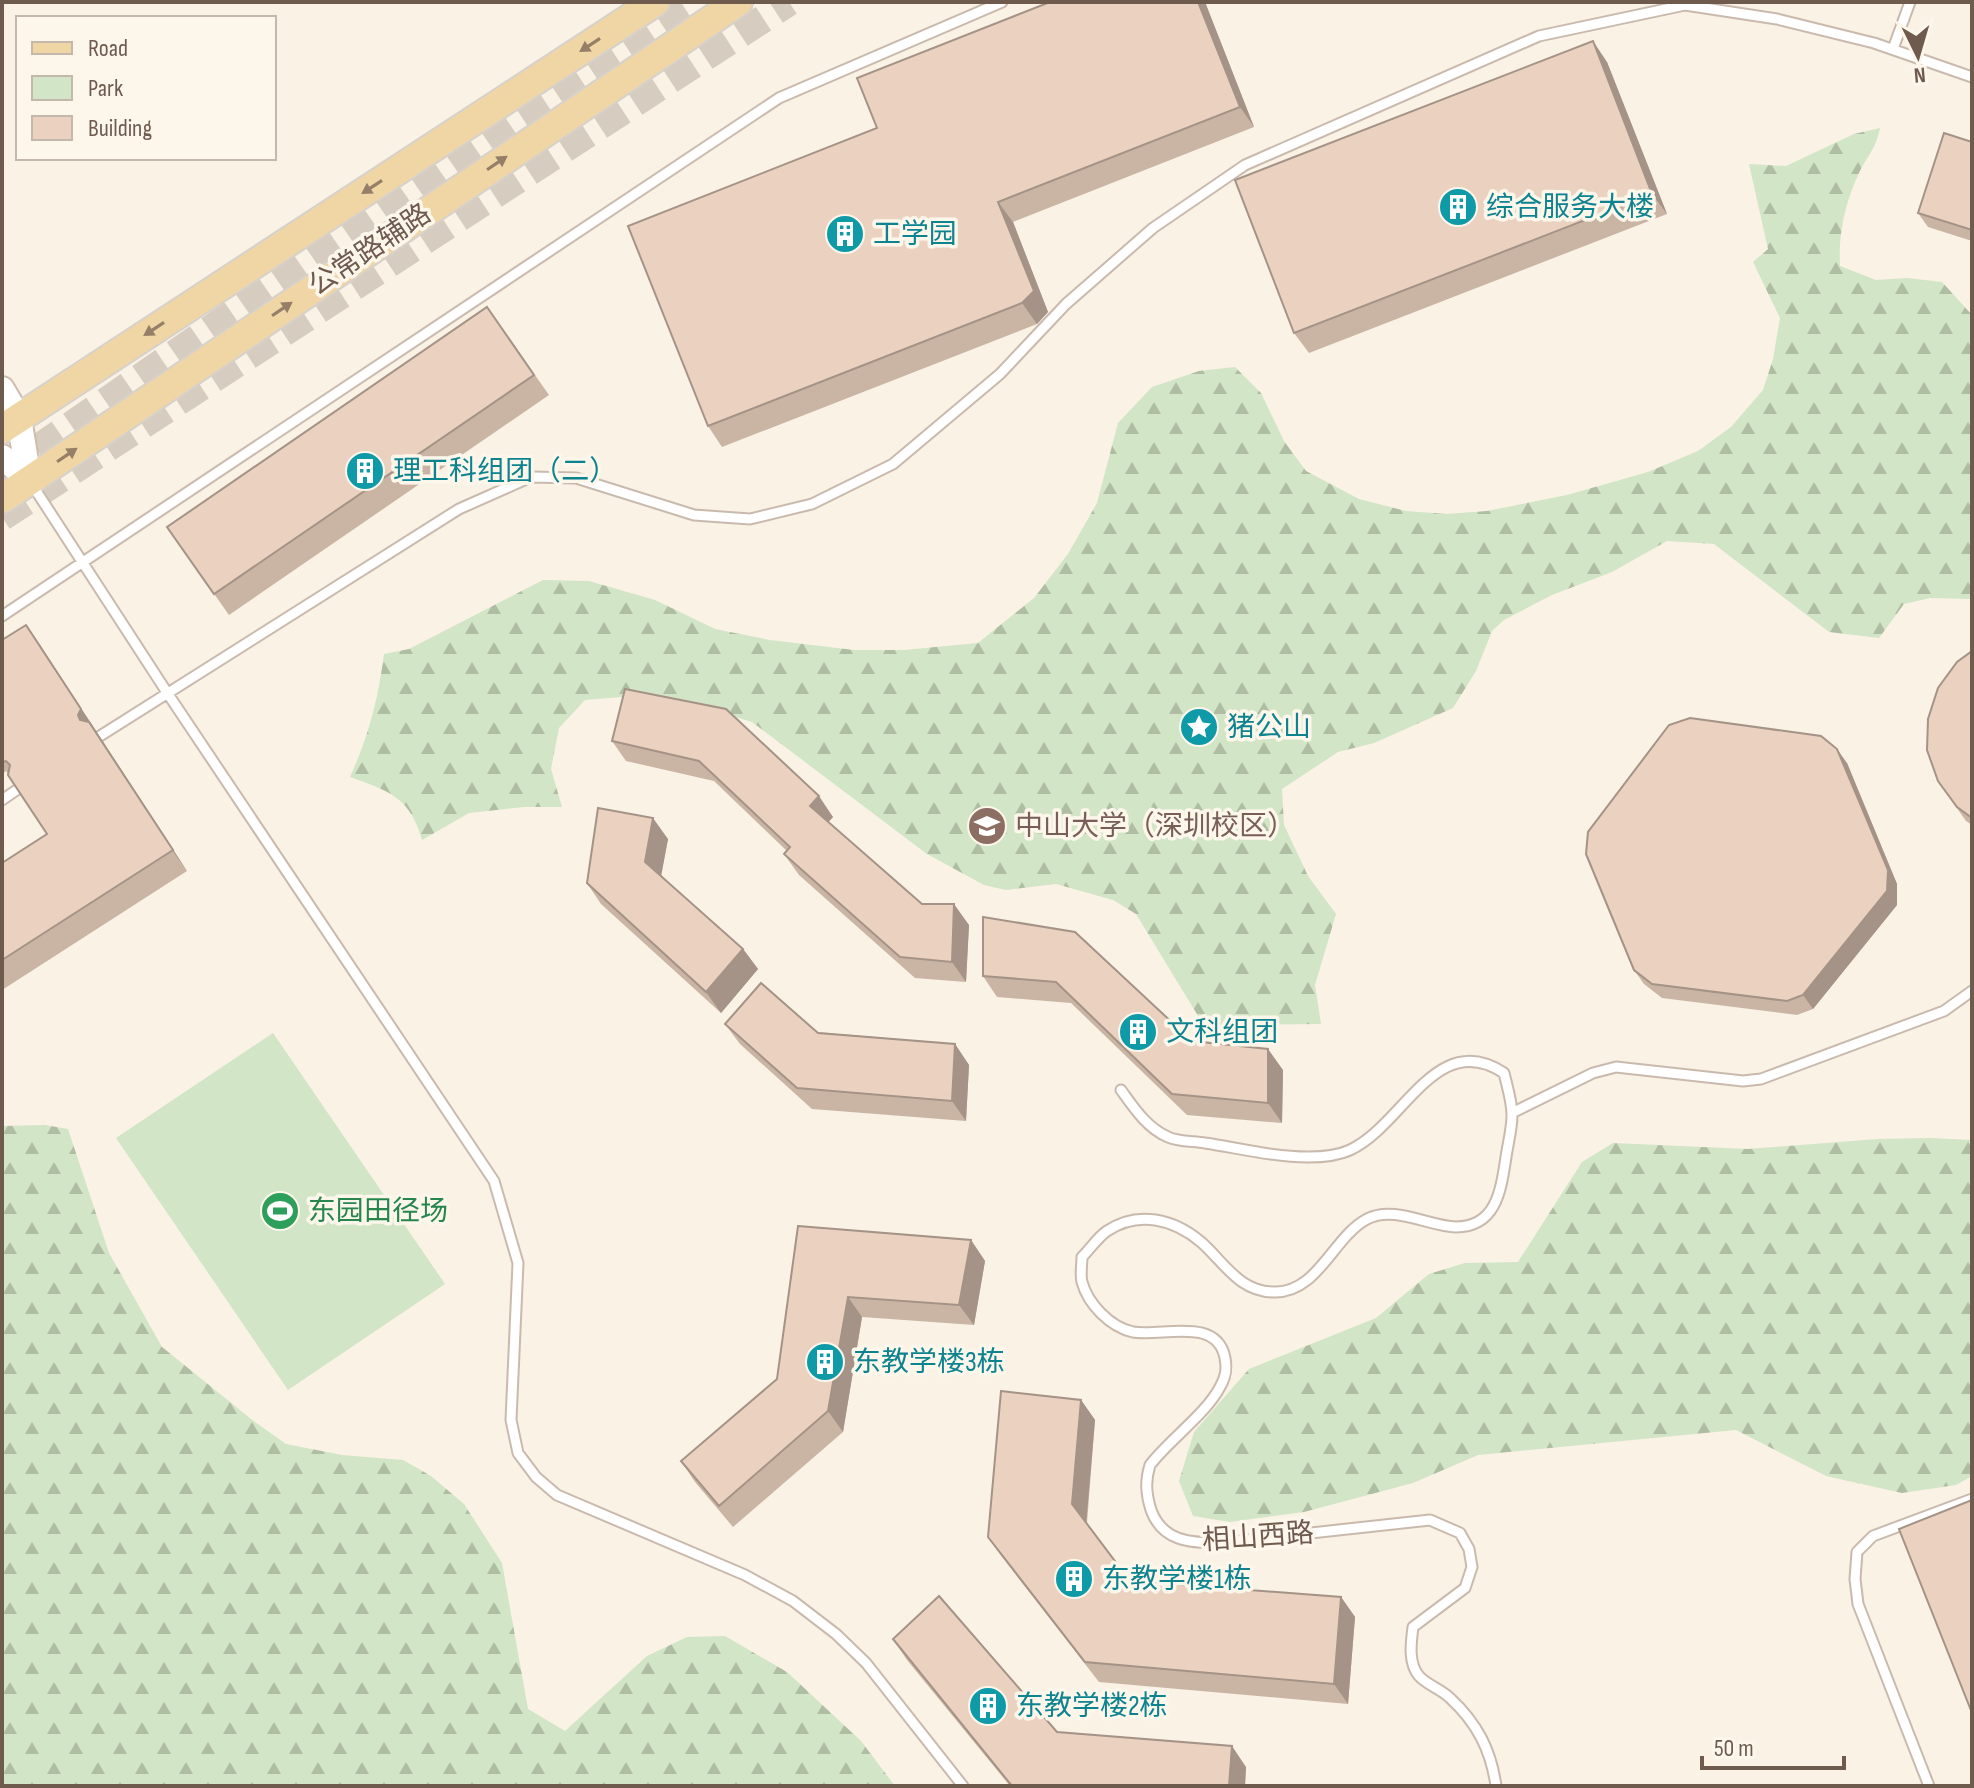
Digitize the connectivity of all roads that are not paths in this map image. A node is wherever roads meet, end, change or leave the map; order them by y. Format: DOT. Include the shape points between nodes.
graph roads {
  1 [pos="655,2"];
  2 [pos="738,2"];
  3 [pos="1002,2"];
  4 [pos="1910,2"];
  5 [pos="1893,49"];
  6 [pos="1972,77"];
  7 [pos="2,389"];
  8 [pos="10,424"];
  9 [pos="2,457"];
  10 [pos="29,480"];
  11 [pos="2,499"];
  12 [pos="83,562"];
  13 [pos="2,616"];
  14 [pos="168,694"];
  15 [pos="100,736"];
  16 [pos="18,789"];
  17 [pos="2,800"];
  18 [pos="1972,991"];
  19 [pos="1121,1090"];
  20 [pos="1512,1113"];
  21 [pos="1972,1499"];
  22 [pos="958,1784"];
  23 [pos="1496,1786"];
  24 [pos="1929,1786"];
  1 -- 8 [label="main road, 公常路辅路, one-way"];
  10 -- 2 [label="main road, 公常路辅路, one-way"];
  3 -- 12 [label="lane" via="779,98"];
  4 -- 5 [label="lane"];
  5 -- 6 [label="lane"];
  5 -- 14 [label="lane" via="1777,19 1685,5 1539,36 1245,165 1153,228 1066,304 1000,374 893,464 812,504 750,519 694,515 576,478 531,477 459,509"];
  7 -- 8 [label="main road"];
  8 -- 10 [label="main road"];
  9 -- 10 [label="main road"];
  10 -- 11 [label="main road, 公常路辅路"];
  10 -- 12 [label="lane"];
  12 -- 13 [label="lane"];
  12 -- 14 [label="lane"];
  14 -- 15 [label="lane"];
  14 -- 22 [label="lane" via="494,1181 518,1263 511,1420 518,1453 557,1495 745,1575 793,1601 866,1663"];
  16 -- 17 [label="lane"];
  18 -- 20 [label="lane" via="1944,1011 1761,1079 1616,1067"];
  19 -- 20 [label="lane, 相山西路" via="1139,1116 1169,1138 1304,1157 1351,1150 1444,1066 1465,1060 1487,1062 1504,1073"];
  20 -- 23 [label="lane, 相山西路" via="1500,1195 1488,1216 1472,1225 1438,1225 1401,1216 1368,1219 1310,1277 1276,1293 1236,1279 1201,1242 1174,1224 1132,1219 1106,1231 1082,1257 1081,1281 1094,1304 1121,1328 1198,1332 1211,1335 1223,1350 1227,1370 1220,1388 1150,1465 1147,1498 1164,1532 1196,1543 1219,1543 1430,1520 1460,1533 1472,1567 1465,1588 1413,1627 1411,1660 1419,1675 1449,1696 1474,1725 1489,1749"];
  21 -- 24 [label="lane" via="1873,1536 1857,1552 1858,1604"];
}
